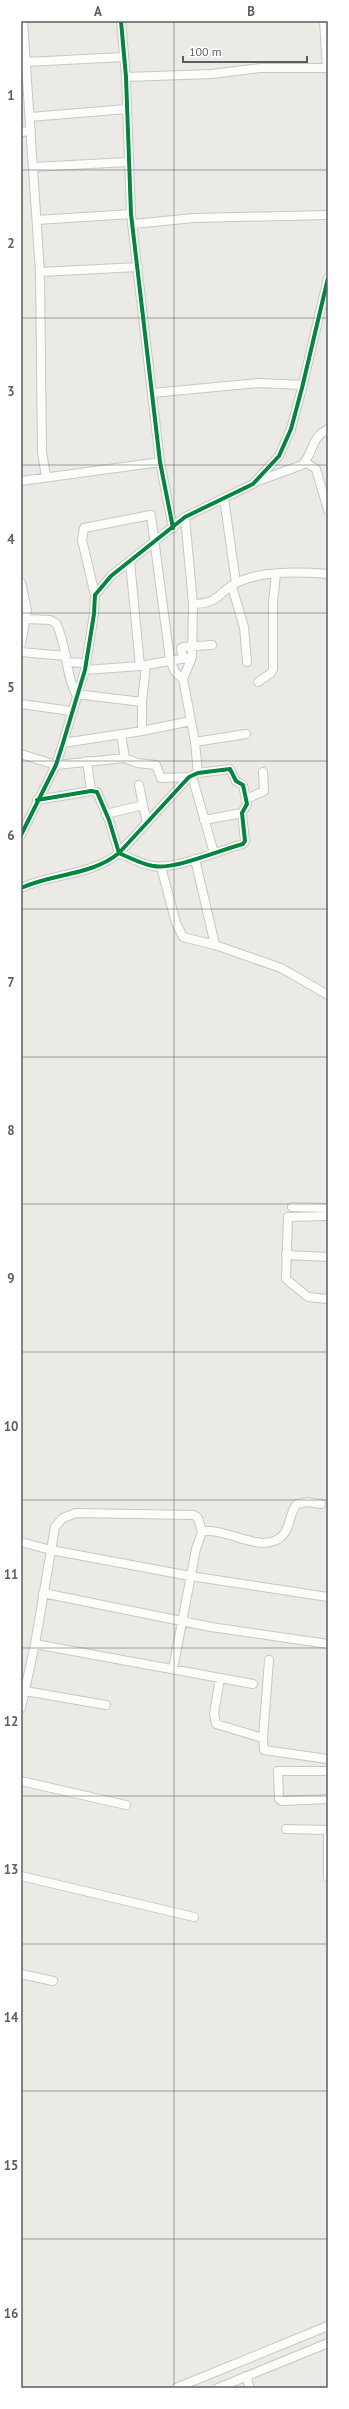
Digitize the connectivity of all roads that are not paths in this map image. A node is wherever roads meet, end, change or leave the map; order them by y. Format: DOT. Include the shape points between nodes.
graph roads {
  1 [pos="23,21"];
  2 [pos="121,21"];
  3 [pos="324,21"];
  4 [pos="124,57"];
  5 [pos="26,62"];
  6 [pos="327,68"];
  7 [pos="126,77"];
  8 [pos="126,109"];
  9 [pos="30,118"];
  10 [pos="31,131"];
  11 [pos="21,132"];
  12 [pos="128,162"];
  13 [pos="33,167"];
  14 [pos="131,214"];
  15 [pos="328,215"];
  16 [pos="37,220"];
  17 [pos="133,224"];
  18 [pos="138,267"];
  19 [pos="40,272"];
  20 [pos="328,278"];
  21 [pos="303,386"];
  22 [pos="152,393"];
  23 [pos="328,429"];
  24 [pos="160,462"];
  25 [pos="305,462"];
  26 [pos="46,478"];
  27 [pos="21,481"];
  28 [pos="258,481"];
  29 [pos="224,498"];
  30 [pos="328,510"];
  31 [pos="185,517"];
  32 [pos="173,528"];
  33 [pos="155,540"];
  34 [pos="130,562"];
  35 [pos="327,572"];
  36 [pos="276,574"];
  37 [pos="21,583"];
  38 [pos="234,585"];
  39 [pos="95,594"];
  40 [pos="193,604"];
  41 [pos="27,619"];
  42 [pos="21,644"];
  43 [pos="212,645"];
  44 [pos="193,646"];
  45 [pos="21,652"];
  46 [pos="192,657"];
  47 [pos="66,659"];
  48 [pos="183,659"];
  49 [pos="170,660"];
  50 [pos="247,662"];
  51 [pos="143,665"];
  52 [pos="85,666"];
  53 [pos="183,679"];
  54 [pos="258,682"];
  55 [pos="76,694"];
  56 [pos="142,702"];
  57 [pos="21,704"];
  58 [pos="71,711"];
  59 [pos="191,721"];
  60 [pos="142,731"];
  61 [pos="246,734"];
  62 [pos="121,735"];
  63 [pos="195,742"];
  64 [pos="63,744"];
  65 [pos="21,754"];
  66 [pos="125,758"];
  67 [pos="87,761"];
  68 [pos="56,764"];
  69 [pos="263,772"];
  70 [pos="193,775"];
  71 [pos="139,785"];
  72 [pos="91,790"];
  73 [pos="246,798"];
  74 [pos="38,800"];
  75 [pos="143,805"];
  76 [pos="242,813"];
  77 [pos="106,814"];
  78 [pos="204,820"];
  79 [pos="147,822"];
  80 [pos="21,835"];
  81 [pos="119,853"];
  82 [pos="214,853"];
  83 [pos="195,859"];
  84 [pos="161,867"];
  85 [pos="21,888"];
  86 [pos="215,945"];
  87 [pos="328,994"];
  88 [pos="292,1207"];
  89 [pos="328,1208"];
  90 [pos="328,1216"];
  91 [pos="286,1255"];
  92 [pos="328,1257"];
  93 [pos="328,1299"];
  94 [pos="321,1504"];
  95 [pos="202,1532"];
  96 [pos="21,1542"];
  97 [pos="51,1550"];
  98 [pos="190,1576"];
  99 [pos="43,1593"];
  100 [pos="328,1597"];
  101 [pos="183,1621"];
  102 [pos="35,1644"];
  103 [pos="328,1644"];
  104 [pos="269,1660"];
  105 [pos="173,1669"];
  106 [pos="220,1678"];
  107 [pos="253,1684"];
  108 [pos="25,1691"];
  109 [pos="106,1705"];
  110 [pos="21,1708"];
  111 [pos="263,1738"];
  112 [pos="328,1759"];
  113 [pos="328,1771"];
  114 [pos="21,1780"];
  115 [pos="328,1800"];
  116 [pos="126,1805"];
  117 [pos="286,1828"];
  118 [pos="328,1830"];
  119 [pos="21,1876"];
  120 [pos="328,1876"];
  121 [pos="194,1916"];
  122 [pos="21,1974"];
  123 [pos="52,1980"];
  124 [pos="328,2326"];
  125 [pos="328,2343"];
  126 [pos="246,2376"];
  127 [pos="176,2388"];
  128 [pos="218,2388"];
  129 [pos="250,2388"];
  1 -- 5 [label="street"];
  2 -- 4 [label="street"];
  3 -- 6 [label="street"];
  4 -- 5 [label="street"];
  4 -- 7 [label="street"];
  5 -- 9 [label="street"];
  6 -- 7 [label="street" via="252,69 212,74"];
  7 -- 8 [label="street"];
  8 -- 9 [label="street"];
  8 -- 12 [label="street"];
  9 -- 10 [label="street"];
  10 -- 11 [label="street"];
  10 -- 13 [label="street"];
  12 -- 13 [label="street"];
  12 -- 14 [label="street"];
  13 -- 16 [label="street"];
  14 -- 16 [label="street"];
  14 -- 17 [label="street"];
  15 -- 17 [label="street" via="194,218"];
  16 -- 19 [label="street"];
  17 -- 18 [label="street"];
  18 -- 19 [label="street"];
  18 -- 22 [label="street"];
  19 -- 26 [label="street" via="42,452"];
  20 -- 21 [label="street"];
  21 -- 22 [label="street" via="259,383"];
  21 -- 28 [label="street" via="291,429 279,456"];
  22 -- 24 [label="street"];
  23 -- 25 [label="street" via="318,434"];
  24 -- 26 [label="street"];
  24 -- 32 [label="street"];
  25 -- 28 [label="street" via="294,470"];
  25 -- 30 [label="street" via="316,468"];
  26 -- 27 [label="street"];
  28 -- 29 [label="street"];
  29 -- 31 [label="street"];
  29 -- 38 [label="street"];
  31 -- 32 [label="street"];
  31 -- 40 [label="street"];
  32 -- 33 [label="street"];
  33 -- 34 [label="street"];
  33 -- 39 [label="street" via="151,515 84,528 82,540"];
  33 -- 49 [label="street"];
  34 -- 39 [label="street" via="111,576"];
  34 -- 51 [label="street"];
  35 -- 36 [label="street"];
  36 -- 38 [label="street"];
  36 -- 54 [label="street" via="273,602 273,669"];
  37 -- 41 [label="street" via="27,605"];
  38 -- 40 [label="street" via="217,600"];
  38 -- 50 [label="street" via="244,627"];
  39 -- 52 [label="street"];
  40 -- 44 [label="street"];
  41 -- 42 [label="street"];
  41 -- 47 [label="street" via="54,621 58,627"];
  43 -- 44 [label="street"];
  44 -- 46 [label="street"];
  44 -- 48 [label="street" via="181,648"];
  45 -- 47 [label="street"];
  46 -- 48 [label="street"];
  46 -- 53 [label="street"];
  47 -- 52 [label="street"];
  47 -- 55 [label="street" via="69,680"];
  48 -- 49 [label="street"];
  49 -- 51 [label="street"];
  49 -- 53 [label="street" via="175,672"];
  51 -- 52 [label="street"];
  51 -- 56 [label="street"];
  52 -- 55 [label="street"];
  53 -- 59 [label="street"];
  55 -- 56 [label="street"];
  55 -- 58 [label="street"];
  56 -- 60 [label="street"];
  57 -- 58 [label="street"];
  58 -- 64 [label="street"];
  59 -- 60 [label="street"];
  59 -- 63 [label="street"];
  60 -- 62 [label="street"];
  61 -- 63 [label="street"];
  62 -- 64 [label="street"];
  62 -- 66 [label="street"];
  63 -- 70 [label="street"];
  64 -- 68 [label="street"];
  65 -- 68 [label="street"];
  66 -- 67 [label="street"];
  66 -- 70 [label="street" via="137,763 156,765 161,778"];
  67 -- 68 [label="street"];
  67 -- 72 [label="street"];
  68 -- 74 [label="street"];
  69 -- 73 [label="street" via="264,791"];
  70 -- 73 [label="street" via="232,770 236,781 243,785"];
  70 -- 78 [label="street"];
  70 -- 79 [label="street"];
  71 -- 75 [label="street"];
  72 -- 74 [label="street"];
  72 -- 77 [label="street" via="97,792"];
  73 -- 76 [label="street" via="246,808"];
  74 -- 80 [label="street"];
  75 -- 77 [label="street"];
  75 -- 79 [label="street"];
  76 -- 78 [label="street"];
  76 -- 82 [label="street" via="245,836 243,844"];
  77 -- 81 [label="street"];
  78 -- 82 [label="street"];
  79 -- 81 [label="street"];
  81 -- 84 [label="street"];
  81 -- 85 [label="street" via="92,869 50,878"];
  82 -- 83 [label="street"];
  83 -- 84 [label="street"];
  83 -- 86 [label="street"];
  84 -- 86 [label="street" via="180,933 192,940"];
  86 -- 87 [label="street" via="281,968"];
  88 -- 89 [label="street"];
  90 -- 91 [label="street" via="289,1216"];
  91 -- 92 [label="street"];
  91 -- 93 [label="street" via="287,1282 308,1297"];
  94 -- 95 [label="street" via="297,1504 283,1535 271,1542 210,1531"];
  95 -- 97 [label="street" via="198,1518 194,1515 76,1513 59,1521 55,1527"];
  95 -- 98 [label="street"];
  96 -- 97 [label="street"];
  97 -- 98 [label="street"];
  97 -- 99 [label="street"];
  98 -- 100 [label="street"];
  98 -- 101 [label="street"];
  99 -- 101 [label="street"];
  99 -- 102 [label="street"];
  101 -- 103 [label="street"];
  101 -- 105 [label="street"];
  102 -- 105 [label="street"];
  102 -- 108 [label="street"];
  104 -- 111 [label="street"];
  105 -- 106 [label="street"];
  106 -- 107 [label="street"];
  106 -- 111 [label="street" via="214,1714 216,1724"];
  108 -- 109 [label="street"];
  108 -- 110 [label="street"];
  111 -- 112 [label="street" via="262,1747 266,1751"];
  113 -- 115 [label="street" via="278,1770 279,1799 282,1801"];
  114 -- 116 [label="street"];
  117 -- 118 [label="street"];
  118 -- 120 [label="street"];
  119 -- 121 [label="street"];
  122 -- 123 [label="street"];
  124 -- 127 [label="street"];
  125 -- 126 [label="street"];
  126 -- 128 [label="street"];
  126 -- 129 [label="street"];
}
